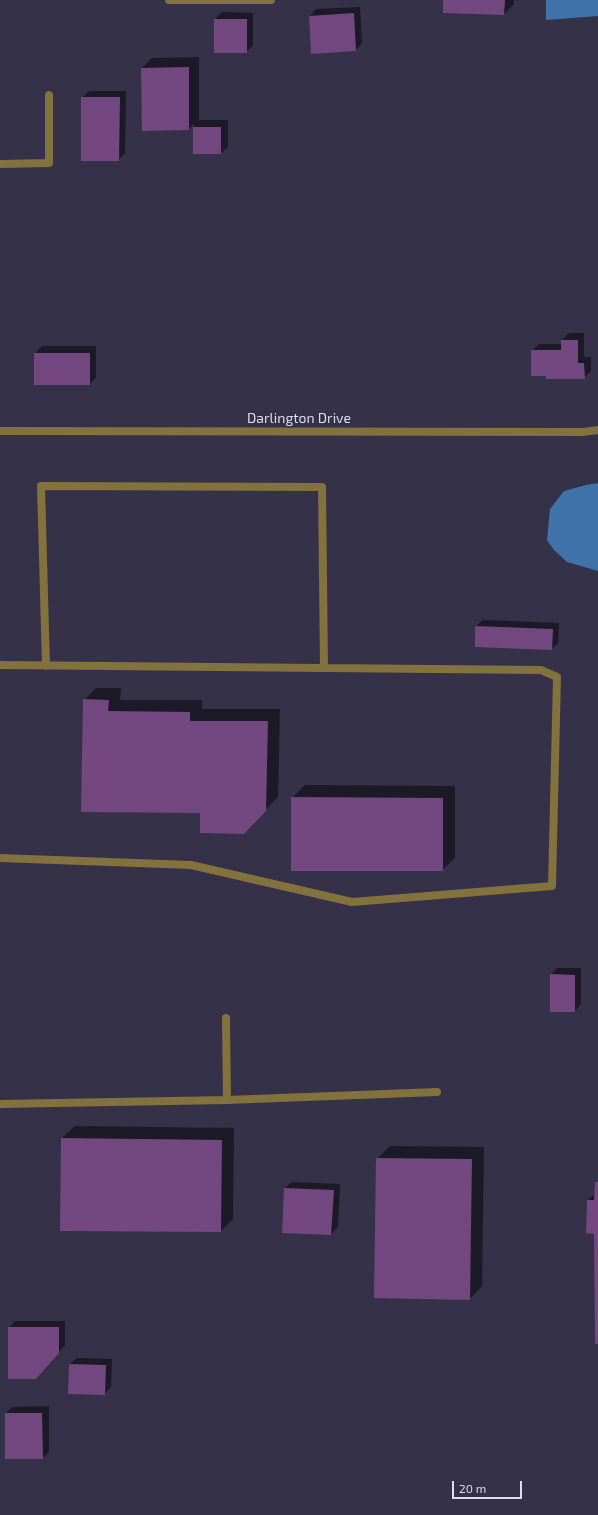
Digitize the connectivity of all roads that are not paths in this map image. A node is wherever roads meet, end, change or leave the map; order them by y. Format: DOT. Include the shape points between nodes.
graph roads {
  1 [pos="169,0"];
  2 [pos="271,0"];
  3 [pos="49,95"];
  4 [pos="0,164"];
  5 [pos="598,430"];
  6 [pos="0,431"];
  7 [pos="0,665"];
  8 [pos="46,666"];
  9 [pos="324,668"];
  10 [pos="0,858"];
  11 [pos="226,1018"];
  12 [pos="437,1092"];
  13 [pos="227,1100"];
  14 [pos="0,1104"];
  1 -- 2 [label="street"];
  3 -- 4 [label="street" via="49,163"];
  5 -- 6 [label="street, Darlington Drive"];
  7 -- 8 [label="street"];
  8 -- 9 [label="street"];
  8 -- 9 [label="street" via="41,486 322,487"];
  9 -- 10 [label="street" via="541,670 556,677 552,886 352,902 191,865"];
  11 -- 13 [label="street"];
  12 -- 13 [label="street"];
  13 -- 14 [label="street"];
}
